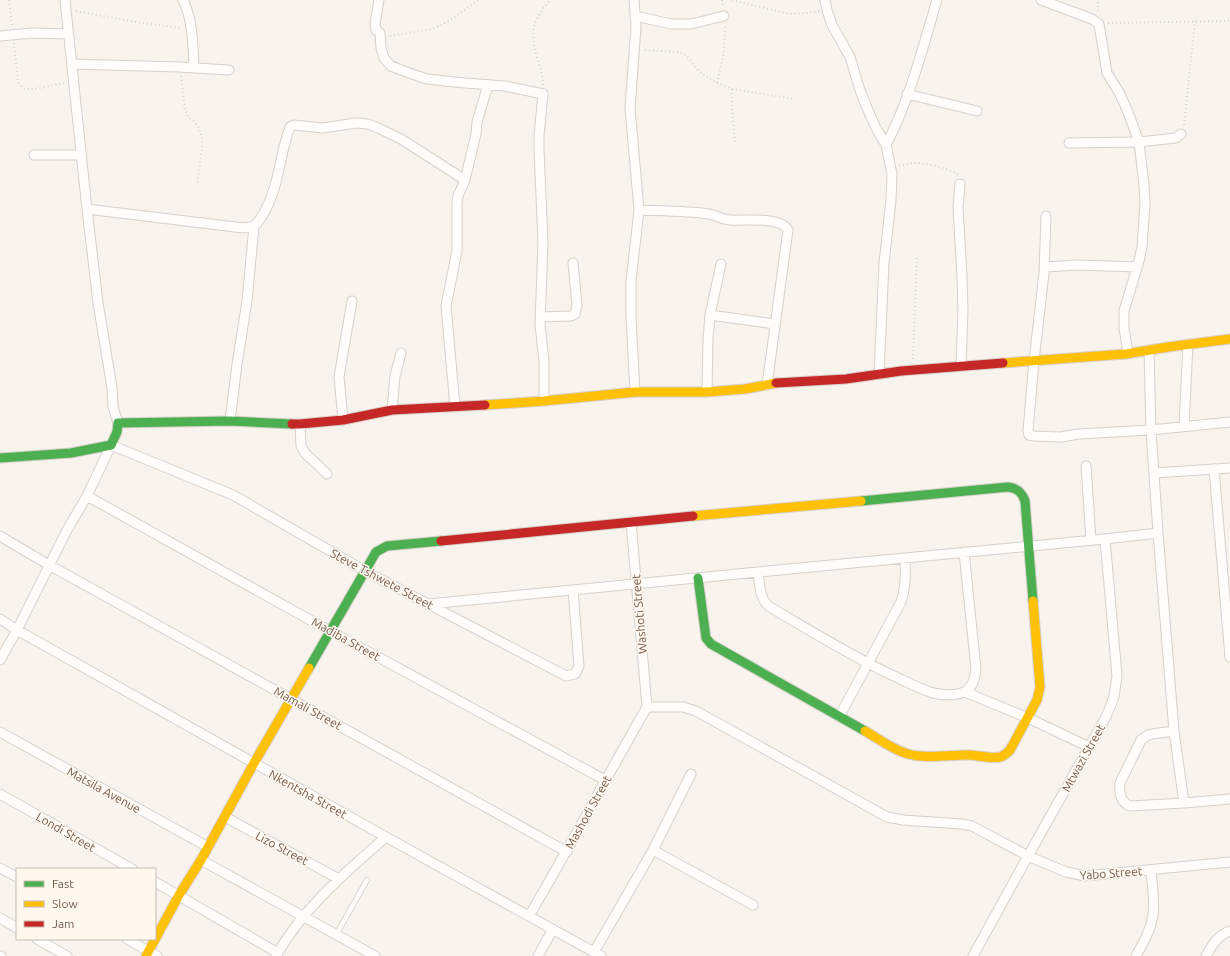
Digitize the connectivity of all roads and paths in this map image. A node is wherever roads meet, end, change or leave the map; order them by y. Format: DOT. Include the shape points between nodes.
graph roads {
  1 [pos="9,0"];
  2 [pos="183,0"];
  3 [pos="379,0"];
  4 [pos="478,0"];
  5 [pos="550,0"];
  6 [pos="634,0"];
  7 [pos="722,0"];
  8 [pos="732,0"];
  9 [pos="825,0"];
  10 [pos="937,0"];
  11 [pos="1041,0"];
  12 [pos="66,5"];
  13 [pos="827,10"];
  14 [pos="635,16"];
  15 [pos="724,16"];
  16 [pos="1195,21"];
  17 [pos="1230,21"];
  18 [pos="1099,24"];
  19 [pos="380,33"];
  20 [pos="68,34"];
  21 [pos="13,35"];
  22 [pos="192,35"];
  23 [pos="0,36"];
  24 [pos="635,50"];
  25 [pos="72,64"];
  26 [pos="179,67"];
  27 [pos="194,67"];
  28 [pos="229,70"];
  29 [pos="74,81"];
  30 [pos="717,83"];
  31 [pos="488,85"];
  32 [pos="732,89"];
  33 [pos="543,94"];
  34 [pos="907,94"];
  35 [pos="795,100"];
  36 [pos="977,112"];
  37 [pos="1181,134"];
  38 [pos="734,142"];
  39 [pos="1139,142"];
  40 [pos="1069,143"];
  41 [pos="886,145"];
  42 [pos="34,155"];
  43 [pos="81,155"];
  44 [pos="891,168"];
  45 [pos="465,180"];
  46 [pos="960,184"];
  47 [pos="198,185"];
  48 [pos="87,209"];
  49 [pos="639,210"];
  50 [pos="1046,216"];
  51 [pos="254,226"];
  52 [pos="917,255"];
  53 [pos="573,263"];
  54 [pos="721,264"];
  55 [pos="1045,267"];
  56 [pos="1137,267"];
  57 [pos="352,301"];
  58 [pos="710,315"];
  59 [pos="540,317"];
  60 [pos="775,324"];
  61 [pos="1230,339"];
  62 [pos="1188,344"];
  63 [pos="1149,350"];
  64 [pos="401,353"];
  65 [pos="1128,353"];
  66 [pos="1034,361"];
  67 [pos="961,366"];
  68 [pos="913,370"];
  69 [pos="879,374"];
  70 [pos="768,385"];
  71 [pos="635,392"];
  72 [pos="707,392"];
  73 [pos="544,402"];
  74 [pos="455,407"];
  75 [pos="392,410"];
  76 [pos="343,420"];
  77 [pos="230,421"];
  78 [pos="1230,422"];
  79 [pos="118,423"];
  80 [pos="300,424"];
  81 [pos="1184,426"];
  82 [pos="1151,430"];
  83 [pos="111,444"];
  84 [pos="0,458"];
  85 [pos="1086,466"];
  86 [pos="1230,468"];
  87 [pos="1214,469"];
  88 [pos="1154,472"];
  89 [pos="327,474"];
  90 [pos="87,496"];
  91 [pos="631,522"];
  92 [pos="1158,533"];
  93 [pos="0,536"];
  94 [pos="1091,540"];
  95 [pos="1105,540"];
  96 [pos="1029,546"];
  97 [pos="964,552"];
  98 [pos="905,559"];
  99 [pos="49,565"];
  100 [pos="365,571"];
  101 [pos="758,572"];
  102 [pos="698,578"];
  103 [pos="636,584"];
  104 [pos="573,590"];
  105 [pos="429,604"];
  106 [pos="0,619"];
  107 [pos="17,630"];
  108 [pos="330,631"];
  109 [pos="1230,657"];
  110 [pos="0,660"];
  111 [pos="867,664"];
  112 [pos="965,692"];
  113 [pos="292,699"];
  114 [pos="647,707"];
  115 [pos="839,717"];
  116 [pos="1028,718"];
  117 [pos="1174,730"];
  118 [pos="0,732"];
  119 [pos="1089,747"];
  120 [pos="254,763"];
  121 [pos="690,774"];
  122 [pos="605,780"];
  123 [pos="0,794"];
  124 [pos="1230,799"];
  125 [pos="1184,803"];
  126 [pos="225,817"];
  127 [pos="386,837"];
  128 [pos="208,847"];
  129 [pos="653,850"];
  130 [pos="566,852"];
  131 [pos="1028,856"];
  132 [pos="201,860"];
  133 [pos="1230,862"];
  134 [pos="0,868"];
  135 [pos="130,868"];
  136 [pos="1151,870"];
  137 [pos="16,876"];
  138 [pos="339,878"];
  139 [pos="367,880"];
  140 [pos="156,883"];
  141 [pos="179,896"];
  142 [pos="752,905"];
  143 [pos="303,916"];
  144 [pos="529,916"];
  145 [pos="0,918"];
  146 [pos="16,927"];
  147 [pos="553,929"];
  148 [pos="1230,930"];
  149 [pos="336,935"];
  150 [pos="39,940"];
  151 [pos="129,940"];
  152 [pos="151,954"];
  153 [pos="277,954"];
  154 [pos="598,954"];
  155 [pos="67,956"];
  156 [pos="375,956"];
  157 [pos="538,956"];
  158 [pos="974,956"];
  159 [pos="1136,956"];
  160 [pos="1206,956"];
  1 -- 21 [label="path"];
  2 -- 22 [label="street"];
  3 -- 19 [label="street" via="375,24 376,30"];
  4 -- 19 [label="path" via="432,29 390,36"];
  5 -- 33 [label="path" via="539,13 534,26 534,42 543,80"];
  6 -- 14 [label="street"];
  7 -- 15 [label="path"];
  8 -- 13 [label="path" via="790,14"];
  9 -- 13 [label="street"];
  10 -- 34 [label="street"];
  11 -- 18 [label="street"];
  12 -- 20 [label="street"];
  12 -- 22 [label="path" via="142,23 174,27"];
  13 -- 41 [label="street" via="837,36 850,57 867,108"];
  14 -- 15 [label="street" via="671,24 691,24"];
  14 -- 24 [label="street"];
  15 -- 30 [label="path" via="724,52"];
  16 -- 17 [label="path"];
  16 -- 18 [label="path"];
  16 -- 37 [label="path"];
  18 -- 39 [label="street" via="1108,73 1120,94"];
  19 -- 31 [label="street" via="382,53 391,66 427,78"];
  20 -- 21 [label="street"];
  20 -- 25 [label="street"];
  21 -- 23 [label="street"];
  21 -- 29 [label="path" via="18,82 21,87 31,89"];
  22 -- 27 [label="street"];
  24 -- 30 [label="path" via="658,50 686,55 699,71"];
  24 -- 49 [label="street" via="630,108"];
  25 -- 26 [label="street"];
  25 -- 29 [label="street"];
  26 -- 27 [label="street"];
  26 -- 47 [label="path" via="185,110 199,128 202,137"];
  27 -- 28 [label="street"];
  29 -- 43 [label="street"];
  30 -- 32 [label="path"];
  31 -- 33 [label="street"];
  31 -- 45 [label="street"];
  32 -- 35 [label="path"];
  32 -- 38 [label="path"];
  33 -- 59 [label="street" via="539,135 544,242"];
  34 -- 36 [label="street"];
  34 -- 41 [label="street"];
  37 -- 39 [label="street" via="1176,138"];
  39 -- 40 [label="street"];
  39 -- 56 [label="street" via="1145,203 1142,247"];
  41 -- 44 [label="street"];
  42 -- 43 [label="street"];
  43 -- 48 [label="street"];
  44 -- 46 [label="path" via="914,163 942,167 956,173 960,177"];
  44 -- 69 [label="street" via="892,200 884,264"];
  45 -- 51 [label="street" via="391,134 368,124 356,123 323,128 294,125 290,127 286,140 274,190 260,220"];
  45 -- 74 [label="street" via="458,196 457,252 446,306"];
  46 -- 67 [label="street" via="958,207 963,311"];
  48 -- 51 [label="street" via="227,226"];
  48 -- 79 [label="street" via="113,407"];
  49 -- 60 [label="street" via="691,211 712,214 727,220 784,224 788,230"];
  49 -- 71 [label="street" via="631,281"];
  50 -- 55 [label="street"];
  51 -- 77 [label="street" via="247,301"];
  52 -- 68 [label="path"];
  53 -- 59 [label="street" via="576,314"];
  54 -- 58 [label="street"];
  55 -- 56 [label="street"];
  55 -- 66 [label="street"];
  56 -- 65 [label="street" via="1124,311"];
  57 -- 76 [label="street" via="340,377"];
  58 -- 60 [label="street"];
  58 -- 72 [label="street"];
  59 -- 73 [label="street"];
  60 -- 70 [label="street"];
  61 -- 62 [label="street"];
  62 -- 63 [label="street"];
  62 -- 81 [label="street"];
  63 -- 65 [label="street"];
  63 -- 82 [label="street"];
  64 -- 75 [label="street" via="395,376"];
  65 -- 66 [label="street"];
  66 -- 67 [label="street"];
  66 -- 82 [label="street" via="1028,432 1030,436 1056,437"];
  67 -- 68 [label="street"];
  68 -- 69 [label="street"];
  69 -- 70 [label="street"];
  70 -- 72 [label="street"];
  71 -- 72 [label="street"];
  71 -- 73 [label="street"];
  73 -- 74 [label="street"];
  74 -- 75 [label="street"];
  75 -- 76 [label="street"];
  76 -- 80 [label="street"];
  77 -- 79 [label="street"];
  77 -- 80 [label="street"];
  78 -- 81 [label="street"];
  79 -- 83 [label="street"];
  80 -- 89 [label="street" via="301,446"];
  81 -- 82 [label="street"];
  82 -- 88 [label="street"];
  83 -- 84 [label="street" via="84,451"];
  83 -- 90 [label="street"];
  83 -- 100 [label="street, Steve Tshwete Street" via="233,495"];
  85 -- 94 [label="street"];
  86 -- 87 [label="street"];
  87 -- 88 [label="street"];
  87 -- 109 [label="street"];
  88 -- 92 [label="street"];
  90 -- 99 [label="street"];
  90 -- 108 [label="street, Madiba Street"];
  91 -- 96 [label="street" via="1010,487 1020,491 1024,496"];
  91 -- 100 [label="street" via="387,546 376,552"];
  91 -- 103 [label="street, Washoti Street"];
  92 -- 95 [label="street"];
  92 -- 117 [label="street"];
  93 -- 99 [label="street, Mamali Street"];
  94 -- 95 [label="street"];
  94 -- 96 [label="street"];
  95 -- 119 [label="street, Mtwazi Street" via="1116,686 1106,717"];
  96 -- 97 [label="street"];
  96 -- 116 [label="street" via="1040,687"];
  97 -- 98 [label="street"];
  97 -- 112 [label="street" via="976,669 973,682"];
  98 -- 101 [label="street"];
  98 -- 111 [label="street" via="906,584 901,602"];
  99 -- 107 [label="street"];
  99 -- 113 [label="street, Mamali Street"];
  100 -- 105 [label="street, Steve Tshwete Street"];
  100 -- 108 [label="street"];
  101 -- 102 [label="street"];
  101 -- 111 [label="street" via="761,593 767,604"];
  102 -- 103 [label="street"];
  102 -- 115 [label="street" via="706,638 711,644"];
  103 -- 104 [label="street"];
  103 -- 114 [label="street, Washoti Street"];
  104 -- 105 [label="street"];
  104 -- 105 [label="street, Steve Tshwete Street" via="579,666 575,674 569,676 562,675"];
  106 -- 107 [label="street, Nkentsha Street"];
  107 -- 110 [label="street"];
  107 -- 120 [label="street, Nkentsha Street"];
  108 -- 113 [label="street"];
  108 -- 122 [label="street, Madiba Street"];
  111 -- 112 [label="street" via="934,693 952,695"];
  111 -- 115 [label="street"];
  112 -- 116 [label="street"];
  113 -- 120 [label="street"];
  113 -- 130 [label="street, Mamali Street"];
  114 -- 122 [label="street, Mashodi Street"];
  114 -- 131 [label="street, Yabo Street" via="683,707 696,711 887,817 972,826"];
  115 -- 116 [label="street" via="902,752 921,757 1004,756"];
  116 -- 119 [label="street"];
  117 -- 125 [label="street"];
  117 -- 125 [label="street" via="1148,735 1141,740 1121,778 1119,790 1122,800 1130,806"];
  118 -- 128 [label="street, Matsila Avenue"];
  119 -- 131 [label="street, Mtwazi Street"];
  120 -- 126 [label="street"];
  120 -- 127 [label="street, Nkentsha Street"];
  121 -- 129 [label="street"];
  122 -- 130 [label="street, Mashodi Street"];
  123 -- 135 [label="street, Londi Street"];
  124 -- 125 [label="street"];
  126 -- 128 [label="street"];
  126 -- 138 [label="street, Lizo Street"];
  127 -- 138 [label="street"];
  127 -- 144 [label="street, Nkentsha Street"];
  128 -- 132 [label="street"];
  129 -- 142 [label="street"];
  129 -- 154 [label="street"];
  130 -- 144 [label="street, Mashodi Street"];
  131 -- 136 [label="street, Yabo Street" via="1079,876"];
  131 -- 158 [label="street, Mtwazi Street"];
  132 -- 141 [label="street"];
  132 -- 143 [label="street"];
  133 -- 136 [label="street, Yabo Street"];
  134 -- 137 [label="street"];
  136 -- 159 [label="street, Yabo Street" via="1152,921"];
  138 -- 143 [label="street"];
  139 -- 149 [label="lane"];
  140 -- 141 [label="street"];
  141 -- 152 [label="street"];
  141 -- 153 [label="street"];
  143 -- 149 [label="street"];
  143 -- 153 [label="street"];
  144 -- 147 [label="street, Nkentsha Street"];
  145 -- 146 [label="street"];
  147 -- 154 [label="street, Nkentsha Street"];
  147 -- 157 [label="street"];
  148 -- 160 [label="street" via="1216,940"];
  149 -- 156 [label="street"];
  150 -- 155 [label="street"];
  151 -- 152 [label="street"];
}
